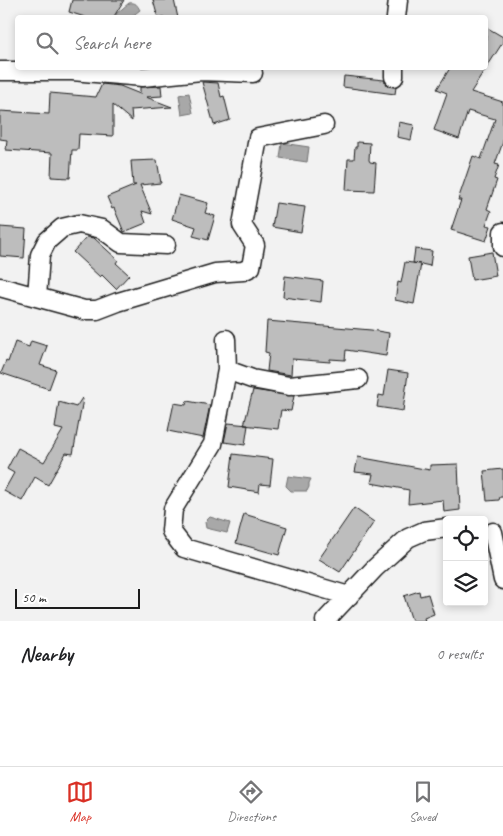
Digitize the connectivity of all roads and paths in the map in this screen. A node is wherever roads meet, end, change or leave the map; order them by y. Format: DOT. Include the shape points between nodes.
graph roads {
  1 [pos="398,0"];
  2 [pos="396,15"];
  3 [pos="0,71"];
  4 [pos="253,74"];
  5 [pos="324,125"];
  6 [pos="503,232"];
  7 [pos="166,245"];
  8 [pos="503,248"];
  9 [pos="0,287"];
  10 [pos="37,297"];
  11 [pos="226,339"];
  12 [pos="227,370"];
  13 [pos="358,379"];
  14 [pos="443,529"];
  15 [pos="494,532"];
  16 [pos="503,580"];
  17 [pos="348,596"];
  18 [pos="325,621"];
  1 -- 2 [label="street"];
  3 -- 4 [label="street" via="72,71 143,76 201,71"];
  5 -- 10 [label="street" via="258,138 242,225 255,245 251,267 243,271 215,273 97,310 84,310"];
  6 -- 8 [label="street"];
  7 -- 10 [label="street" via="121,243 102,229 80,224 62,228 47,241 40,255"];
  9 -- 10 [label="street"];
  11 -- 12 [label="street"];
  12 -- 13 [label="street" via="289,386"];
  12 -- 17 [label="street" via="213,444 173,508 171,531 184,548"];
  14 -- 17 [label="street" via="424,531 408,538"];
  15 -- 16 [label="street"];
  17 -- 18 [label="street"];
}
